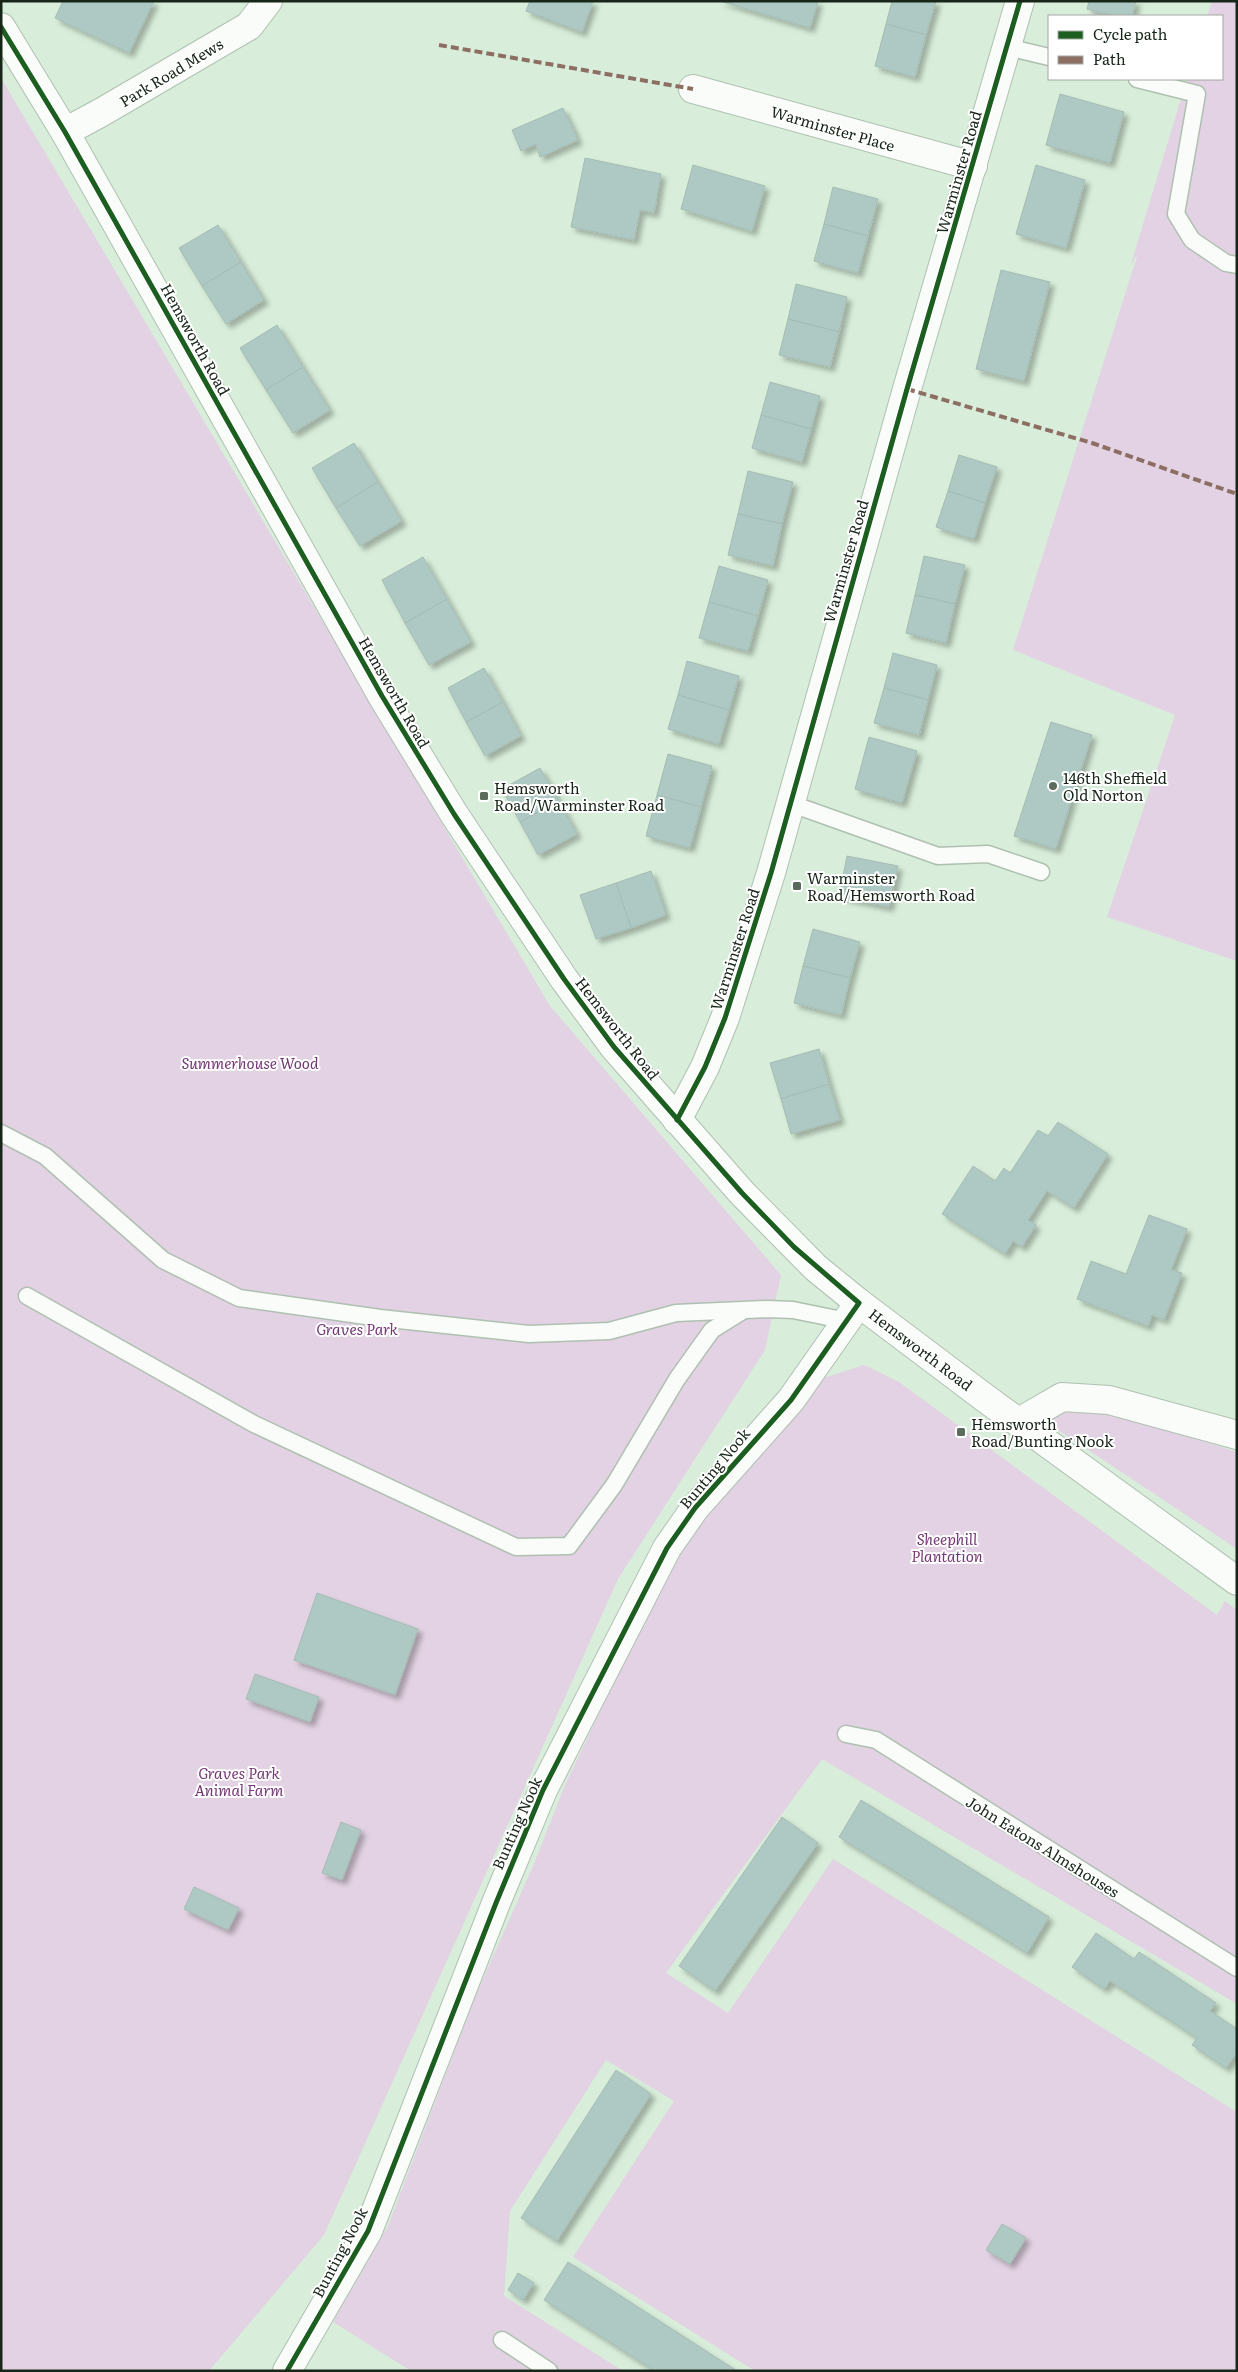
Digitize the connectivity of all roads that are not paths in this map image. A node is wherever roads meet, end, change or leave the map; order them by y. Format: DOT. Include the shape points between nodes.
graph roads {
  1 [pos="268,1"];
  2 [pos="1020,1"];
  3 [pos="1,27"];
  4 [pos="1007,47"];
  5 [pos="1048,57"];
  6 [pos="1141,80"];
  7 [pos="693,88"];
  8 [pos="65,132"];
  9 [pos="973,166"];
  10 [pos="1237,265"];
  11 [pos="789,803"];
  12 [pos="1041,872"];
  13 [pos="677,1120"];
  14 [pos="1,1133"];
  15 [pos="27,1296"];
  16 [pos="743,1311"];
  17 [pos="853,1312"];
  18 [pos="1020,1422"];
  19 [pos="1237,1434"];
  20 [pos="1237,1581"];
  21 [pos="846,1734"];
  22 [pos="1237,1968"];
  23 [pos="502,2340"];
  24 [pos="286,2371"];
  25 [pos="549,2371"];
  1 -- 8 [label="street, Park Road Mews" via="248,26"];
  2 -- 4 [label="street, Warminster Road"];
  3 -- 8 [label="street, Hemsworth Road"];
  4 -- 5 [label="lane"];
  4 -- 9 [label="street, Warminster Road"];
  6 -- 10 [label="lane" via="1197,94 1176,214 1192,240 1226,263"];
  7 -- 9 [label="street, Warminster Place"];
  8 -- 13 [label="street, Hemsworth Road" via="382,696 454,814 586,1009"];
  9 -- 11 [label="street, Warminster Road"];
  11 -- 12 [label="lane" via="938,856 988,854"];
  11 -- 13 [label="street, Warminster Road" via="771,873 725,1018 705,1067"];
  13 -- 17 [label="street, Hemsworth Road"];
  14 -- 16 [label="lane" via="45,1156 163,1260 239,1298 529,1334 609,1331 676,1313"];
  15 -- 16 [label="lane" via="254,1424 516,1547 569,1546 614,1485 677,1379 712,1330"];
  16 -- 17 [label="lane"];
  17 -- 18 [label="street, Hemsworth Road"];
  17 -- 24 [label="street, Bunting Nook" via="791,1400 712,1489 667,1548 544,1790 492,1912 368,2231"];
  18 -- 19 [label="street" via="1062,1397 1109,1400"];
  18 -- 20 [label="street, Hemsworth Road"];
  21 -- 22 [label="lane, John Eatons Almshouses" via="876,1740"];
  23 -- 25 [label="lane"];
}
